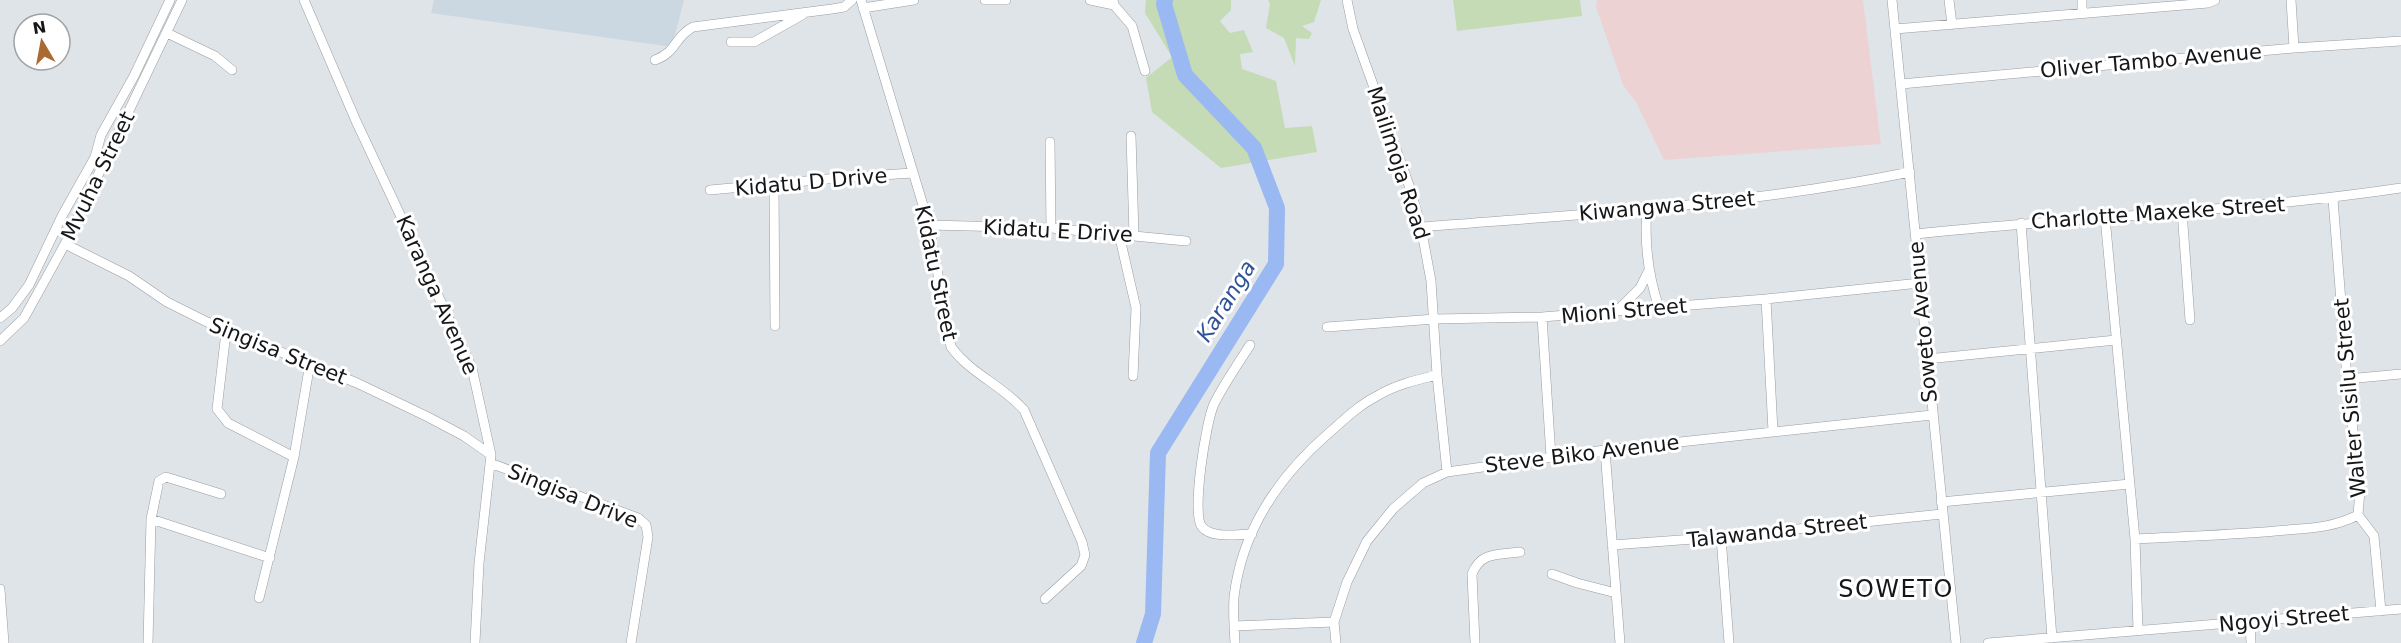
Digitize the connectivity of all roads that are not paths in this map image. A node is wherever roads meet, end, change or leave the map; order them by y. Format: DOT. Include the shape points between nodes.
graph roads {
  1 [pos="170,0"];
  2 [pos="182,0"];
  3 [pos="304,0"];
  4 [pos="852,0"];
  5 [pos="914,0"];
  6 [pos="985,0"];
  7 [pos="1006,0"];
  8 [pos="1090,0"];
  9 [pos="1347,0"];
  10 [pos="1892,0"];
  11 [pos="1949,0"];
  12 [pos="2082,0"];
  13 [pos="2214,0"];
  14 [pos="2291,0"];
  15 [pos="1114,2"];
  16 [pos="862,4"];
  17 [pos="807,12"];
  18 [pos="2082,13"];
  19 [pos="1952,25"];
  20 [pos="1895,29"];
  21 [pos="166,33"];
  22 [pos="2401,41"];
  23 [pos="730,42"];
  24 [pos="2294,48"];
  25 [pos="655,60"];
  26 [pos="232,70"];
  27 [pos="1145,71"];
  28 [pos="1901,84"];
  29 [pos="1131,136"];
  30 [pos="1050,142"];
  31 [pos="1910,172"];
  32 [pos="912,173"];
  33 [pos="774,184"];
  34 [pos="2401,188"];
  35 [pos="710,190"];
  36 [pos="2333,199"];
  37 [pos="1647,209"];
  38 [pos="2182,212"];
  39 [pos="2104,217"];
  40 [pos="2021,223"];
  41 [pos="929,225"];
  42 [pos="1421,227"];
  43 [pos="1051,228"];
  44 [pos="1119,234"];
  45 [pos="1916,234"];
  46 [pos="1134,235"];
  47 [pos="1186,241"];
  48 [pos="65,244"];
  49 [pos="1648,272"];
  50 [pos="1920,283"];
  51 [pos="1766,299"];
  52 [pos="1659,308"];
  53 [pos="1617,311"];
  54 [pos="1542,317"];
  55 [pos="0,318"];
  56 [pos="1435,319"];
  57 [pos="2190,320"];
  58 [pos="776,326"];
  59 [pos="1326,327"];
  60 [pos="226,332"];
  61 [pos="2116,340"];
  62 [pos="0,341"];
  63 [pos="1250,345"];
  64 [pos="2031,348"];
  65 [pos="1927,359"];
  66 [pos="309,363"];
  67 [pos="1437,375"];
  68 [pos="2401,375"];
  69 [pos="1133,376"];
  70 [pos="2347,379"];
  71 [pos="1932,415"];
  72 [pos="1773,431"];
  73 [pos="1605,450"];
  74 [pos="294,457"];
  75 [pos="1551,457"];
  76 [pos="491,459"];
  77 [pos="1447,472"];
  78 [pos="2130,484"];
  79 [pos="2041,492"];
  80 [pos="221,494"];
  81 [pos="1941,502"];
  82 [pos="1942,514"];
  83 [pos="2358,515"];
  84 [pos="151,519"];
  85 [pos="1252,534"];
  86 [pos="1721,537"];
  87 [pos="2135,539"];
  88 [pos="1612,545"];
  89 [pos="1520,552"];
  90 [pos="270,558"];
  91 [pos="1552,574"];
  92 [pos="0,589"];
  93 [pos="1616,593"];
  94 [pos="260,598"];
  95 [pos="1045,599"];
  96 [pos="2401,609"];
  97 [pos="2380,611"];
  98 [pos="1334,622"];
  99 [pos="2250,622"];
  100 [pos="1234,626"];
  101 [pos="2138,630"];
  102 [pos="2052,638"];
  103 [pos="4,643"];
  104 [pos="148,643"];
  105 [pos="475,643"];
  106 [pos="631,643"];
  107 [pos="1235,643"];
  108 [pos="1336,643"];
  109 [pos="1475,643"];
  110 [pos="1620,643"];
  111 [pos="1729,643"];
  112 [pos="1956,643"];
  113 [pos="1988,643"];
  114 [pos="2251,643"];
  1 -- 55 [label="street" via="29,285"];
  2 -- 21 [label="street, Mvuha Street"];
  3 -- 76 [label="street, Karanga Avenue" via="472,368"];
  4 -- 17 [label="street" via="844,7"];
  5 -- 16 [label="street"];
  6 -- 7 [label="street"];
  8 -- 15 [label="street"];
  9 -- 42 [label="street, Mailimoja Road" via="1353,29"];
  10 -- 20 [label="street, Soweto Avenue"];
  11 -- 19 [label="street"];
  12 -- 18 [label="street"];
  13 -- 18 [label="street"];
  14 -- 24 [label="street"];
  15 -- 27 [label="street" via="1132,26"];
  16 -- 32 [label="street, Kidatu Street"];
  17 -- 23 [label="street" via="754,42"];
  17 -- 25 [label="street" via="693,27 684,32 670,52"];
  18 -- 19 [label="street"];
  19 -- 20 [label="street"];
  20 -- 28 [label="street, Soweto Avenue"];
  21 -- 26 [label="street" via="215,56"];
  21 -- 48 [label="street, Mvuha Street"];
  22 -- 24 [label="street, Oliver Tambo Avenue"];
  24 -- 28 [label="street, Oliver Tambo Avenue"];
  28 -- 31 [label="street, Soweto Avenue"];
  29 -- 46 [label="street"];
  30 -- 43 [label="street"];
  31 -- 37 [label="street, Kiwangwa Street" via="1808,191"];
  31 -- 45 [label="street, Soweto Avenue"];
  32 -- 33 [label="street, Kidatu D Drive"];
  32 -- 41 [label="street, Kidatu Street"];
  33 -- 35 [label="street, Kidatu D Drive"];
  33 -- 58 [label="street"];
  34 -- 36 [label="street, Charlotte Maxeke Street"];
  36 -- 38 [label="street, Charlotte Maxeke Street"];
  36 -- 70 [label="street, Walter Sisilu Street"];
  37 -- 42 [label="street, Kiwangwa Street"];
  37 -- 49 [label="street"];
  38 -- 39 [label="street, Charlotte Maxeke Street"];
  38 -- 57 [label="street"];
  39 -- 40 [label="street, Charlotte Maxeke Street"];
  39 -- 61 [label="street"];
  40 -- 45 [label="street, Charlotte Maxeke Street"];
  40 -- 64 [label="street"];
  41 -- 43 [label="street, Kidatu E Drive"];
  41 -- 95 [label="street, Kidatu Street" via="951,347 962,362 1012,396 1024,410 1082,542 1085,555 1081,566"];
  42 -- 56 [label="street, Mailimoja Road"];
  43 -- 44 [label="street, Kidatu E Drive"];
  44 -- 46 [label="street, Kidatu E Drive"];
  44 -- 69 [label="street" via="1136,308"];
  45 -- 50 [label="street, Soweto Avenue"];
  46 -- 47 [label="street, Kidatu E Drive"];
  48 -- 60 [label="street, Singisa Street"];
  48 -- 62 [label="street, Mvuha Street" via="24,318"];
  49 -- 52 [label="street"];
  49 -- 53 [label="street" via="1640,288"];
  50 -- 51 [label="street, Mioni Street"];
  50 -- 65 [label="street, Soweto Avenue"];
  51 -- 52 [label="street, Mioni Street"];
  51 -- 72 [label="street"];
  52 -- 53 [label="street, Mioni Street"];
  53 -- 54 [label="street, Mioni Street"];
  54 -- 56 [label="street, Mioni Street"];
  54 -- 75 [label="street"];
  56 -- 59 [label="street, Mioni Street"];
  56 -- 67 [label="street, Mailimoja Road"];
  60 -- 66 [label="street, Singisa Street"];
  60 -- 74 [label="street" via="217,409 228,423"];
  61 -- 64 [label="street"];
  61 -- 78 [label="street"];
  63 -- 85 [label="street" via="1209,418 1198,519 1209,532"];
  64 -- 65 [label="street"];
  64 -- 79 [label="street"];
  65 -- 71 [label="street, Soweto Avenue"];
  66 -- 74 [label="street"];
  66 -- 76 [label="street, Singisa Street" via="428,417 464,436"];
  67 -- 77 [label="street, Mailimoja Road"];
  67 -- 85 [label="street" via="1378,395 1342,420 1279,483"];
  68 -- 70 [label="street"];
  70 -- 83 [label="street, Walter Sisilu Street" via="2360,490"];
  71 -- 72 [label="street, Steve Biko Avenue"];
  71 -- 81 [label="street, Soweto Avenue"];
  72 -- 73 [label="street, Steve Biko Avenue"];
  73 -- 75 [label="street, Steve Biko Avenue"];
  73 -- 88 [label="street"];
  74 -- 90 [label="street"];
  75 -- 77 [label="street, Steve Biko Avenue"];
  76 -- 105 [label="street, Karanga Avenue"];
  76 -- 106 [label="street, Singisa Drive" via="638,518 646,525 648,537"];
  77 -- 98 [label="street, Steve Biko Avenue" via="1423,483 1393,509 1367,541 1347,582"];
  78 -- 79 [label="street"];
  78 -- 87 [label="street"];
  79 -- 81 [label="street"];
  79 -- 102 [label="street"];
  80 -- 84 [label="street" via="162,478"];
  81 -- 82 [label="street, Soweto Avenue"];
  82 -- 86 [label="street, Talawanda Street"];
  82 -- 112 [label="street, Soweto Avenue"];
  83 -- 87 [label="street, Walter Sisilu Street" via="2344,523 2319,527"];
  83 -- 97 [label="street" via="2374,536"];
  84 -- 90 [label="street"];
  84 -- 104 [label="street"];
  85 -- 100 [label="street" via="1234,597"];
  86 -- 88 [label="street, Talawanda Street"];
  86 -- 111 [label="street"];
  87 -- 101 [label="street"];
  88 -- 93 [label="street"];
  89 -- 109 [label="street" via="1481,558 1475,564"];
  90 -- 94 [label="street"];
  91 -- 93 [label="street"];
  92 -- 103 [label="street"];
  93 -- 110 [label="street"];
  96 -- 97 [label="street, Ngoyi Street"];
  97 -- 99 [label="street, Ngoyi Street"];
  98 -- 100 [label="street"];
  98 -- 108 [label="street, Steve Biko Avenue"];
  99 -- 101 [label="street, Ngoyi Street"];
  99 -- 114 [label="street"];
  100 -- 107 [label="street"];
  101 -- 102 [label="street, Ngoyi Street"];
  102 -- 113 [label="street, Ngoyi Street"];
}
